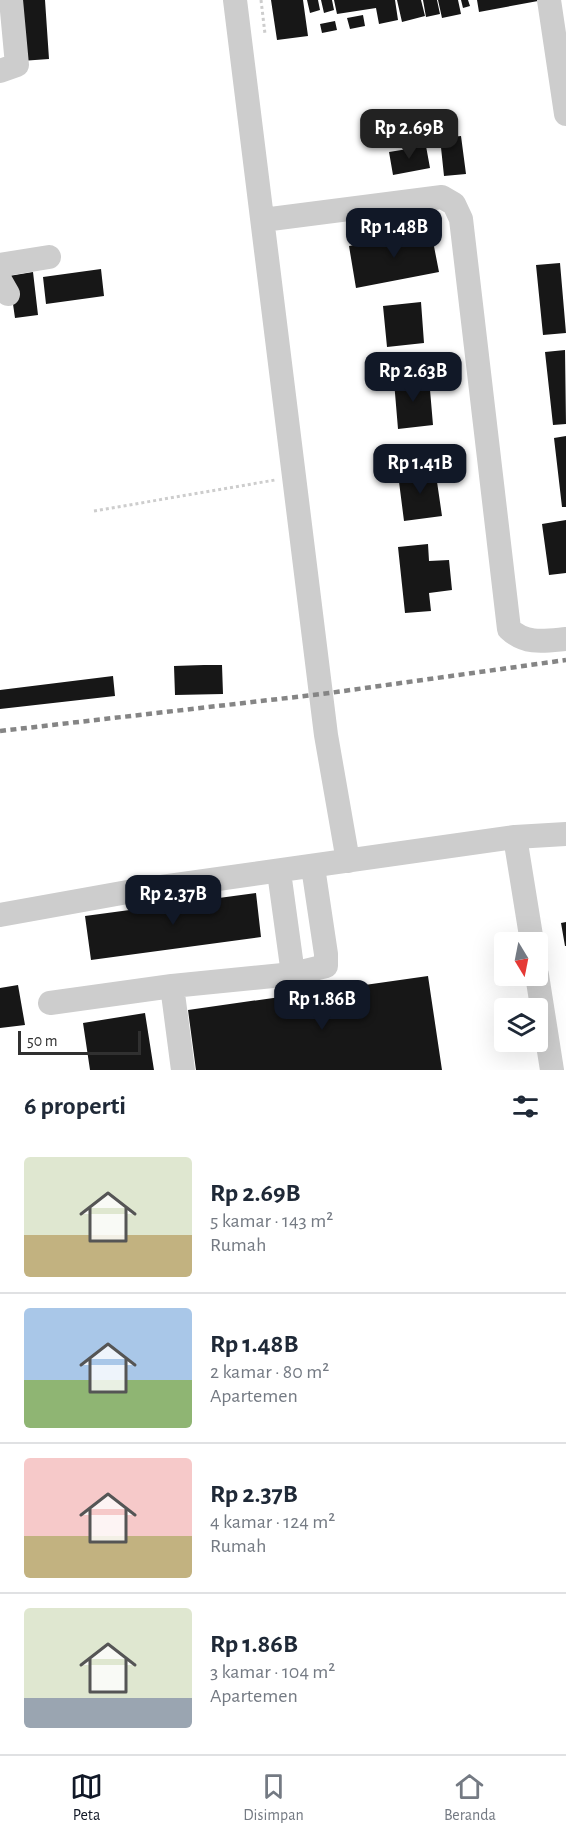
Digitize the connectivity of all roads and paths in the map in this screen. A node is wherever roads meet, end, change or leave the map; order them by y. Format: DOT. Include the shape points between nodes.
graph roads {
  1 [pos="11,0"];
  2 [pos="235,0"];
  3 [pos="261,0"];
  4 [pos="560,5"];
  5 [pos="265,34"];
  6 [pos="0,71"];
  7 [pos="566,114"];
  8 [pos="263,220"];
  9 [pos="49,257"];
  10 [pos="0,265"];
  11 [pos="295,477"];
  12 [pos="94,511"];
  13 [pos="566,639"];
  14 [pos="566,834"];
  15 [pos="515,837"];
  16 [pos="348,861"];
  17 [pos="313,867"];
  18 [pos="279,872"];
  19 [pos="0,915"];
  20 [pos="530,932"];
  21 [pos="293,974"];
  22 [pos="172,986"];
  23 [pos="539,986"];
  24 [pos="50,1003"];
  25 [pos="183,1070"];
  26 [pos="552,1070"];
  1 -- 6 [label="street" via="17,65"];
  2 -- 8 [label="street"];
  3 -- 5 [label="path"];
  4 -- 7 [label="street"];
  8 -- 11 [label="street"];
  8 -- 13 [label="street" via="442,197 454,204 461,219 509,629 518,638 538,642"];
  9 -- 10 [label="street"];
  11 -- 12 [label="path"];
  11 -- 16 [label="street" via="326,735"];
  14 -- 15 [label="street"];
  15 -- 16 [label="street"];
  15 -- 20 [label="street"];
  16 -- 17 [label="street"];
  17 -- 18 [label="street"];
  17 -- 21 [label="street" via="327,961 326,966 317,970"];
  18 -- 19 [label="street" via="133,891"];
  18 -- 21 [label="street"];
  21 -- 22 [label="street"];
  22 -- 24 [label="street"];
  22 -- 25 [label="street"];
  23 -- 26 [label="street"];
}
